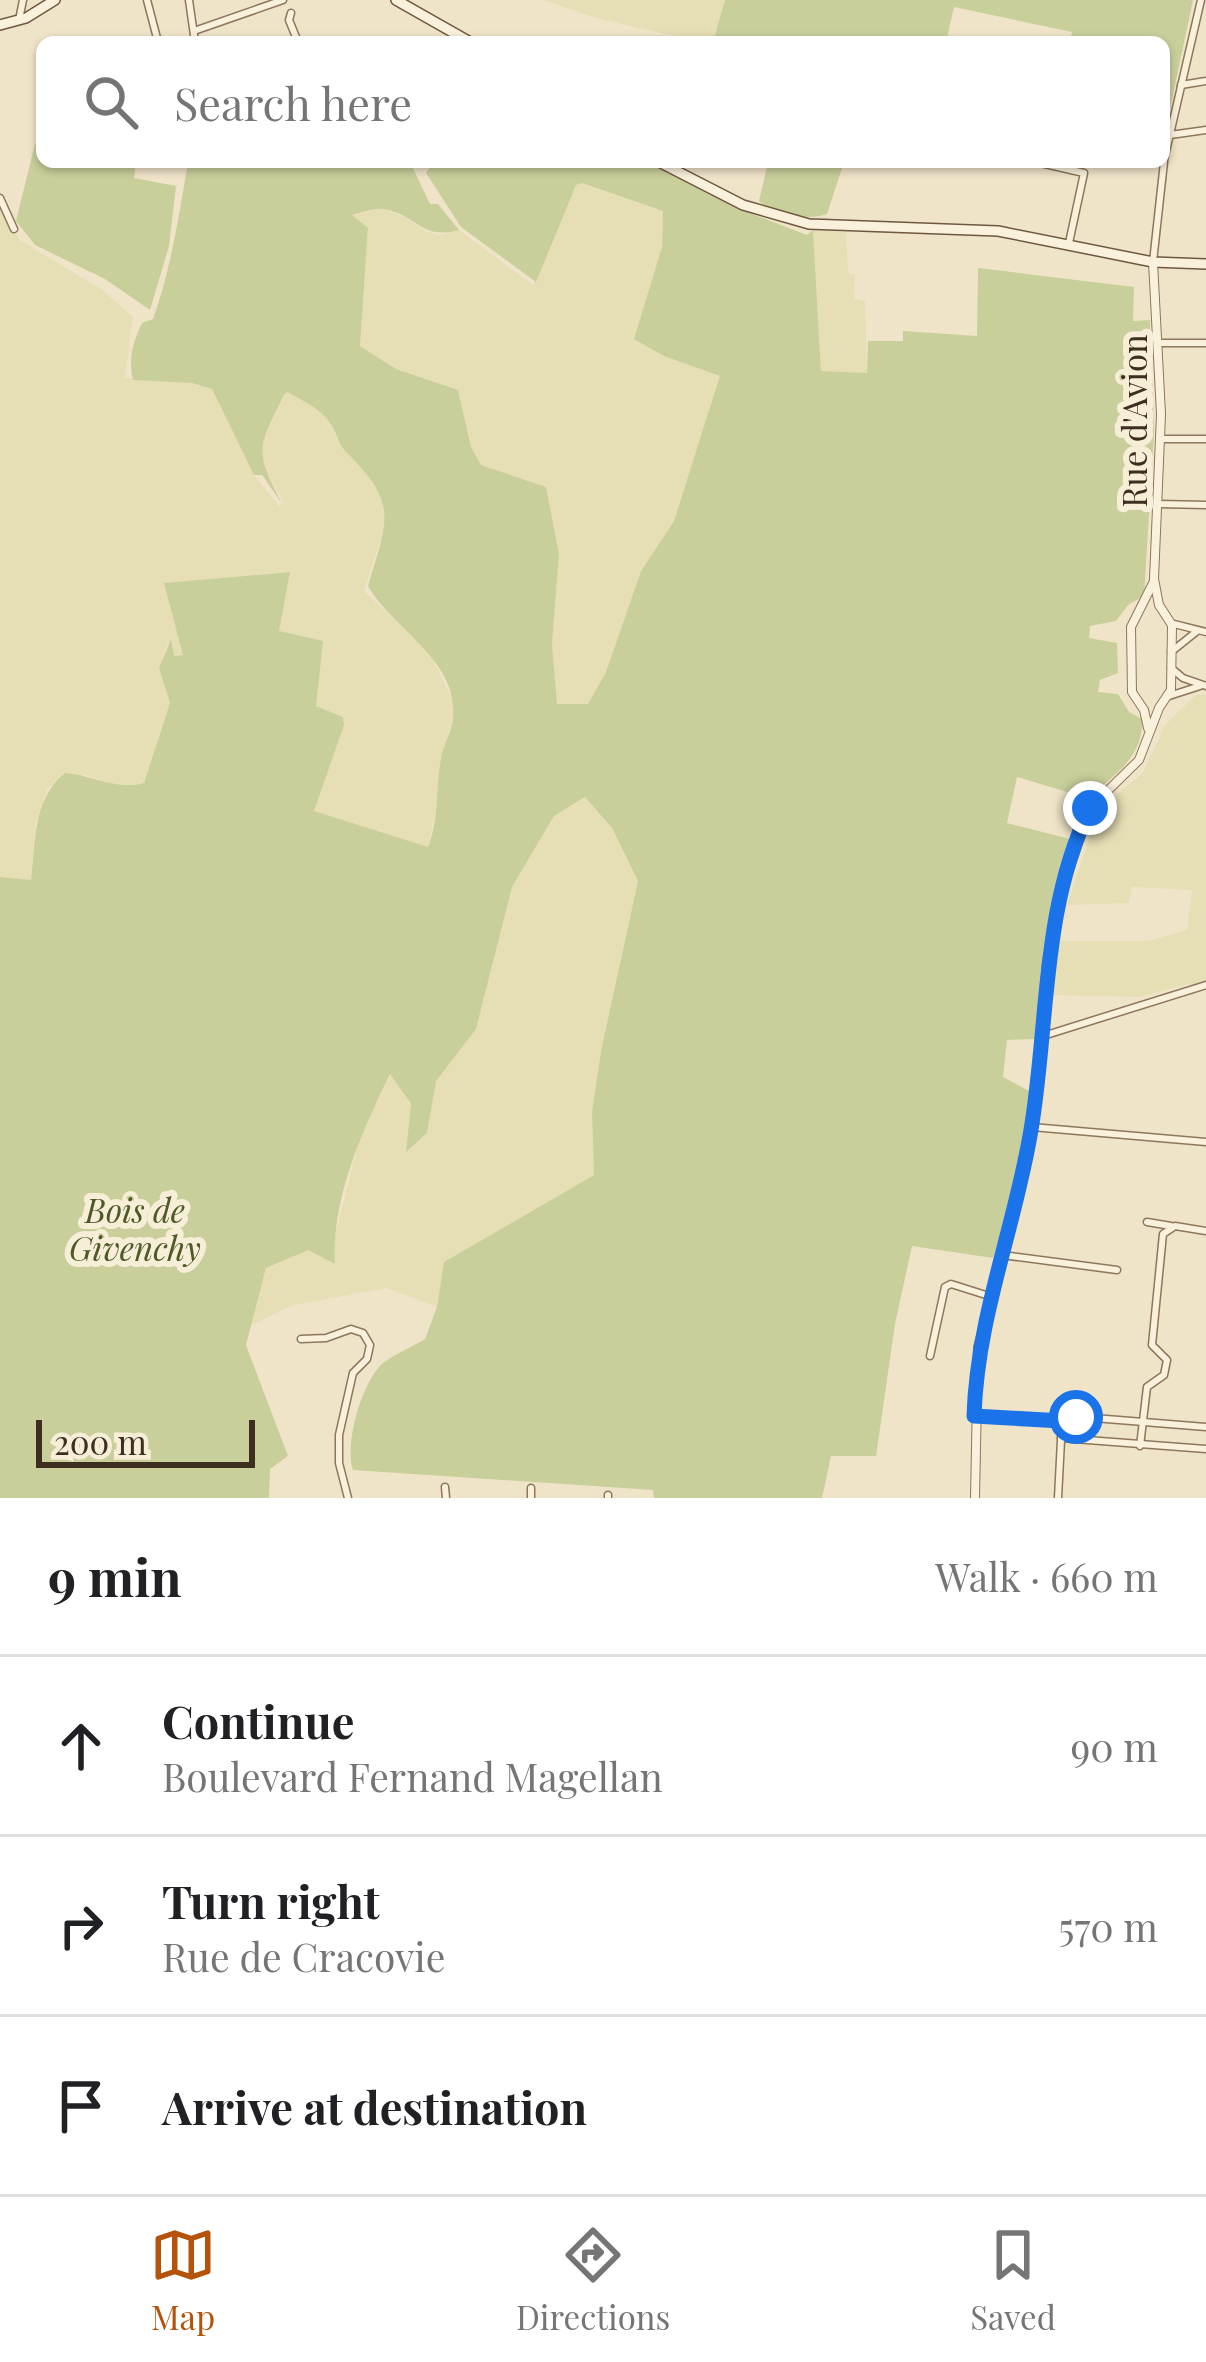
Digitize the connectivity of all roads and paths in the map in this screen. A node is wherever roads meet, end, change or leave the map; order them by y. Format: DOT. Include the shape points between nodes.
graph roads {
  1 [pos="23,0"];
  2 [pos="55,0"];
  3 [pos="147,0"];
  4 [pos="189,0"];
  5 [pos="283,0"];
  6 [pos="396,0"];
  7 [pos="1201,0"];
  8 [pos="291,13"];
  9 [pos="19,20"];
  10 [pos="0,25"];
  11 [pos="194,31"];
  12 [pos="156,36"];
  13 [pos="194,36"];
  14 [pos="296,36"];
  15 [pos="459,36"];
  16 [pos="1206,81"];
  17 [pos="1181,85"];
  18 [pos="1206,130"];
  19 [pos="1170,135"];
  20 [pos="671,168"];
  21 [pos="1062,168"];
  22 [pos="1163,168"];
  23 [pos="0,198"];
  24 [pos="14,229"];
  25 [pos="1069,243"];
  26 [pos="1153,262"];
  27 [pos="1206,264"];
  28 [pos="1158,343"];
  29 [pos="1206,343"];
  30 [pos="1161,439"];
  31 [pos="1206,439"];
  32 [pos="1158,504"];
  33 [pos="1206,506"];
  34 [pos="1154,580"];
  35 [pos="1142,610"];
  36 [pos="1162,610"];
  37 [pos="1171,621"];
  38 [pos="1196,632"];
  39 [pos="1206,632"];
  40 [pos="1172,652"];
  41 [pos="1171,668"];
  42 [pos="1205,686"];
  43 [pos="1166,699"];
  44 [pos="1140,703"];
  45 [pos="1149,737"];
  46 [pos="1206,985"];
  47 [pos="1042,1036"];
  48 [pos="1032,1127"];
  49 [pos="1206,1142"];
  50 [pos="1147,1222"];
  51 [pos="1175,1226"];
  52 [pos="1206,1231"];
  53 [pos="1002,1256"];
  54 [pos="1117,1270"];
  55 [pos="989,1296"];
  56 [pos="301,1339"];
  57 [pos="930,1356"];
  58 [pos="974,1416"];
  59 [pos="1062,1421"];
  60 [pos="1143,1421"];
  61 [pos="1206,1427"];
  62 [pos="1061,1438"];
  63 [pos="1140,1446"];
  64 [pos="1204,1450"];
  65 [pos="446,1487"];
  66 [pos="349,1498"];
  67 [pos="446,1498"];
  68 [pos="975,1498"];
  69 [pos="1058,1498"];
  1 -- 9 [label="street"];
  2 -- 9 [label="main road"];
  3 -- 12 [label="street"];
  4 -- 11 [label="street"];
  5 -- 11 [label="street"];
  6 -- 15 [label="main road"];
  7 -- 17 [label="street"];
  8 -- 14 [label="street"];
  9 -- 10 [label="main road"];
  11 -- 13 [label="street"];
  16 -- 17 [label="street"];
  17 -- 19 [label="street"];
  18 -- 19 [label="street"];
  20 -- 25 [label="main road" via="756,210 814,225 998,231"];
  21 -- 25 [label="street" via="1084,173"];
  22 -- 26 [label="street"];
  23 -- 24 [label="street"];
  25 -- 26 [label="main road"];
  26 -- 27 [label="main road"];
  26 -- 28 [label="street, Rue d'Avion"];
  28 -- 29 [label="street"];
  28 -- 30 [label="street, Rue d'Avion"];
  30 -- 31 [label="street"];
  30 -- 32 [label="street, Rue d'Avion"];
  32 -- 33 [label="street"];
  32 -- 34 [label="street, Rue d'Avion"];
  34 -- 35 [label="street, Rue d'Avion"];
  34 -- 36 [label="street, Rue d'Avion"];
  35 -- 36 [label="street"];
  35 -- 44 [label="street, Rue d'Avion" via="1131,627 1132,692"];
  36 -- 37 [label="street"];
  37 -- 38 [label="street"];
  37 -- 40 [label="street"];
  38 -- 39 [label="street"];
  38 -- 40 [label="street"];
  40 -- 41 [label="street"];
  41 -- 42 [label="street"];
  41 -- 43 [label="street"];
  42 -- 43 [label="street"];
  43 -- 44 [label="street"];
  43 -- 45 [label="street"];
  44 -- 45 [label="street, Rue d'Avion"];
  45 -- 47 [label="street" via="1139,760 1085,818 1047,961"];
  46 -- 47 [label="street"];
  47 -- 48 [label="street"];
  48 -- 49 [label="street"];
  48 -- 53 [label="street"];
  50 -- 51 [label="street"];
  51 -- 52 [label="street"];
  51 -- 60 [label="street" via="1163,1234 1151,1345 1167,1360 1164,1375 1147,1387"];
  53 -- 54 [label="street"];
  53 -- 55 [label="street"];
  55 -- 57 [label="street" via="945,1287"];
  55 -- 58 [label="street"];
  56 -- 66 [label="street" via="351,1329 370,1345 353,1373 339,1435"];
  58 -- 59 [label="street"];
  58 -- 68 [label="street"];
  59 -- 60 [label="street"];
  59 -- 62 [label="street"];
  60 -- 61 [label="street"];
  60 -- 63 [label="street"];
  62 -- 63 [label="street"];
  62 -- 69 [label="street"];
  63 -- 64 [label="street"];
  65 -- 67 [label="street"];
}
